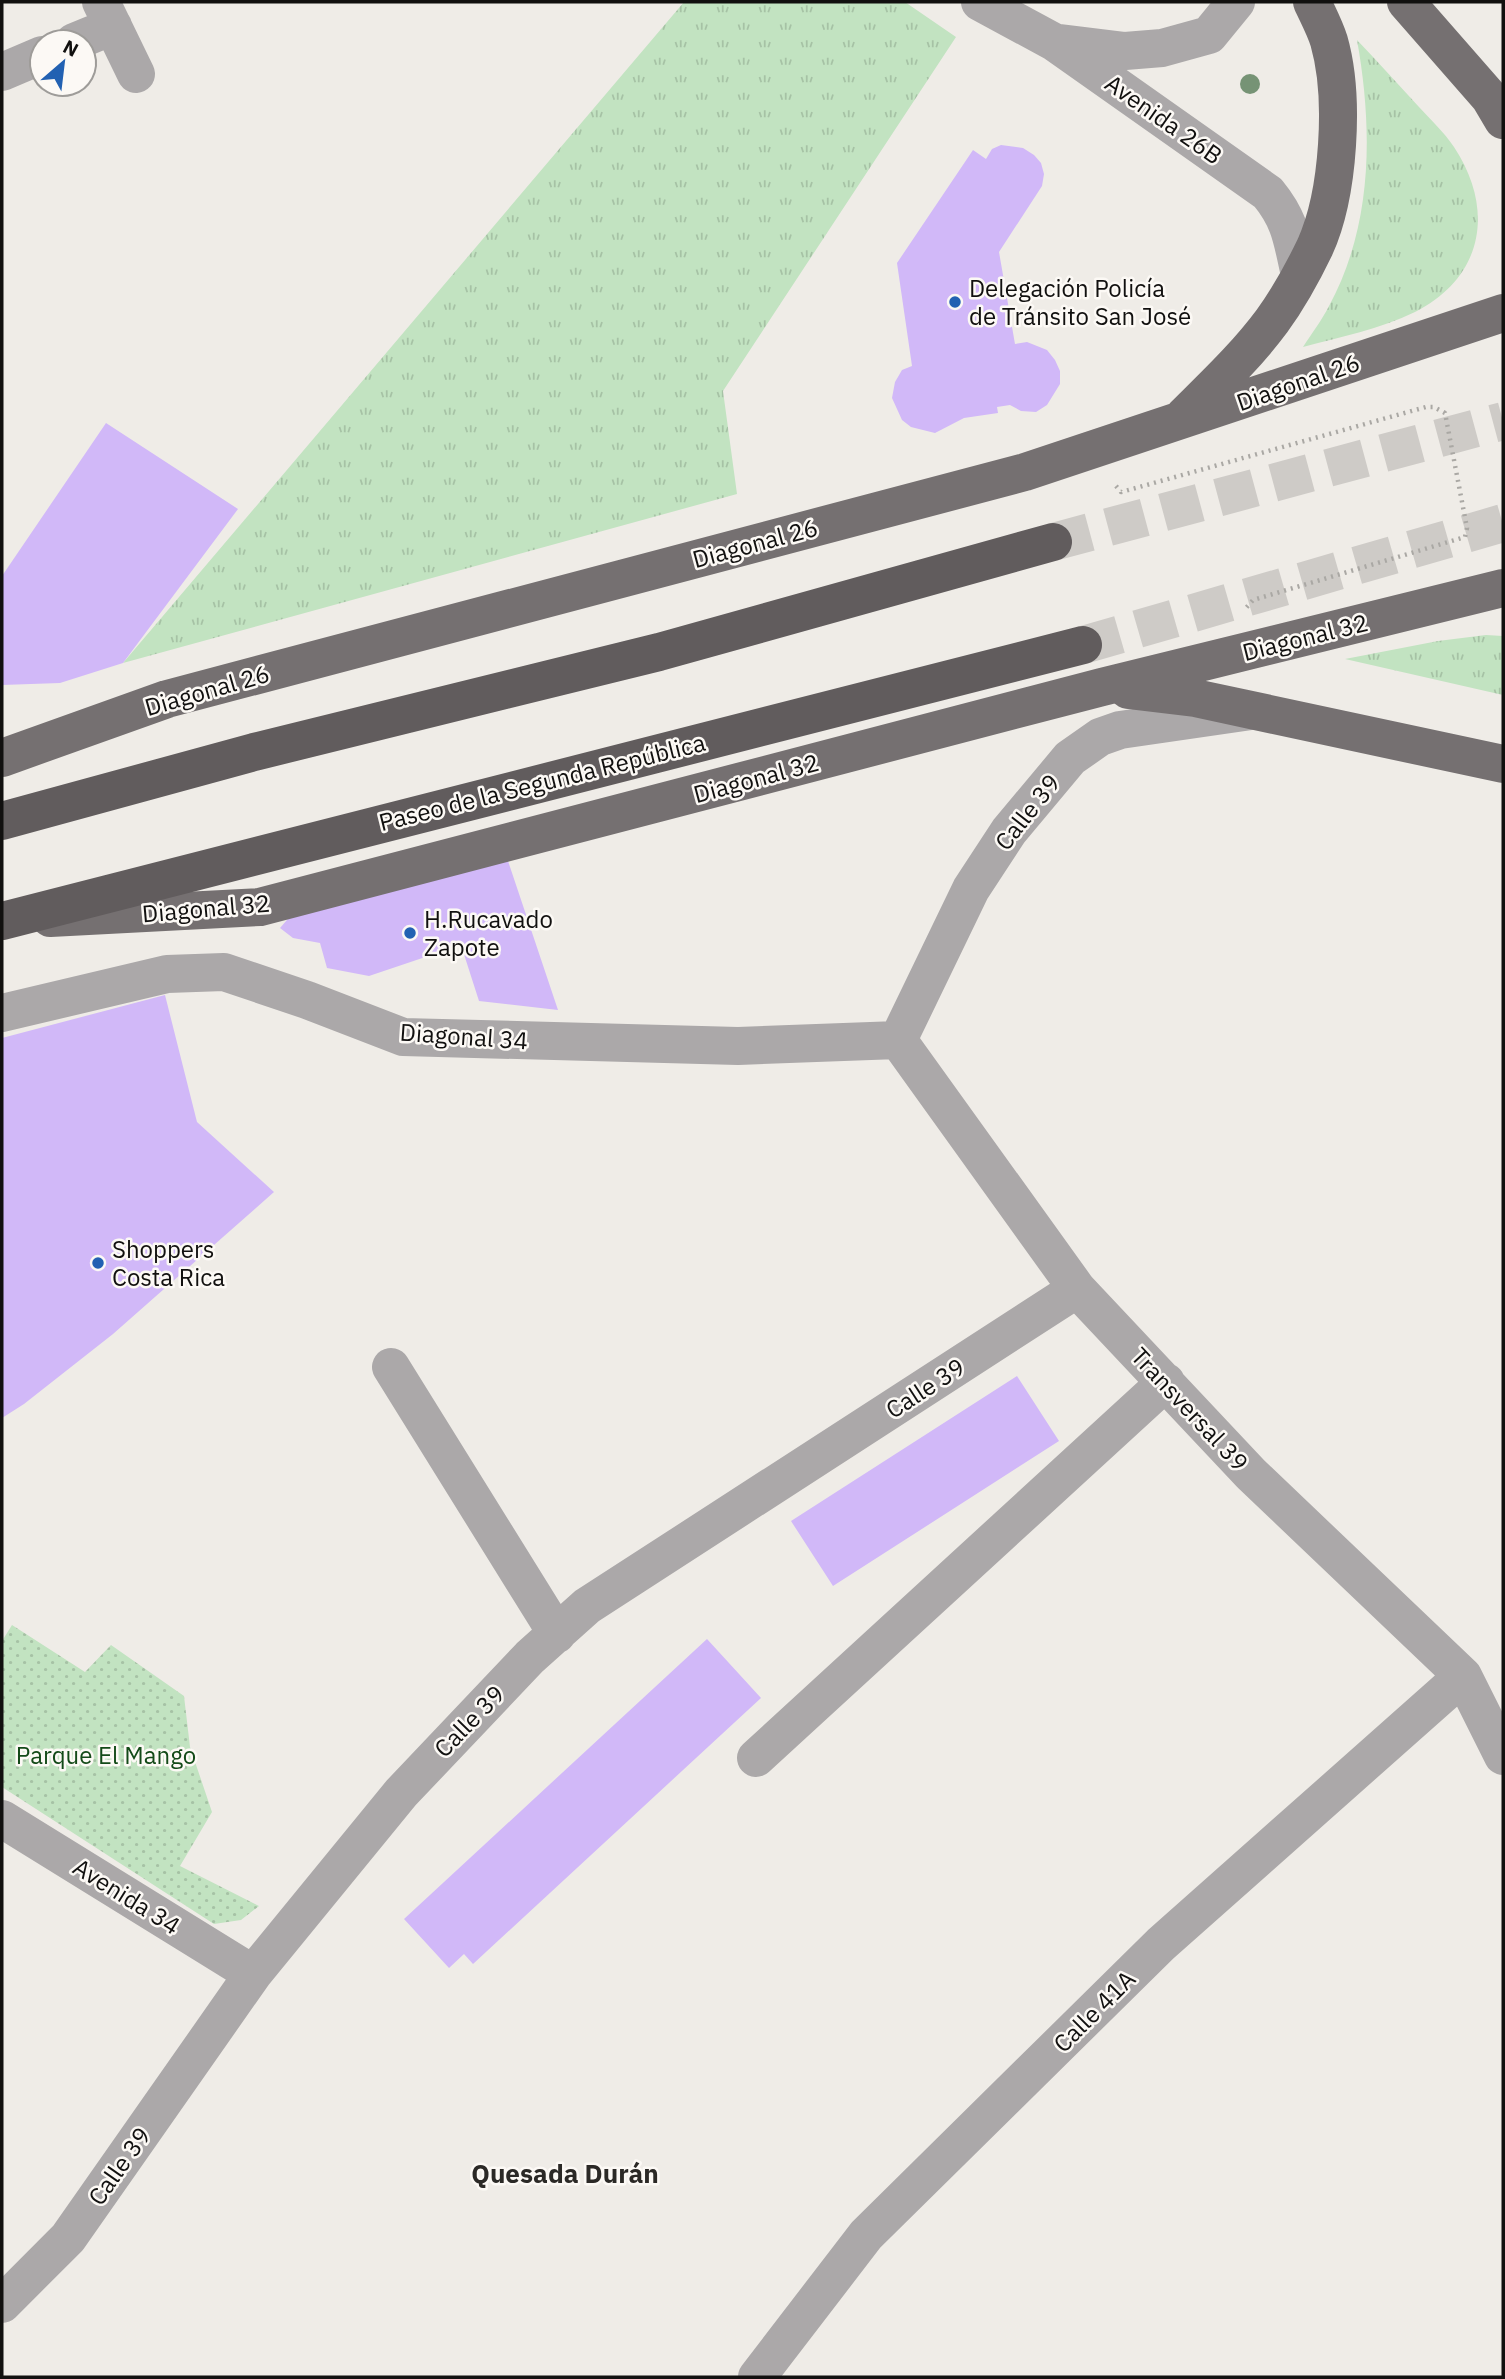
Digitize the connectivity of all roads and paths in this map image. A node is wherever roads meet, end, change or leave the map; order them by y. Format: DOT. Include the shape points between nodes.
graph roads {
  1 [pos="980,2"];
  2 [pos="1236,2"];
  3 [pos="1312,2"];
  4 [pos="1406,2"];
  5 [pos="107,14"];
  6 [pos="90,28"];
  7 [pos="1054,42"];
  8 [pos="28,61"];
  9 [pos="2,72"];
  10 [pos="136,74"];
  11 [pos="1503,120"];
  12 [pos="1300,275"];
  13 [pos="1503,313"];
  14 [pos="1178,423"];
  15 [pos="1101,448"];
  16 [pos="1053,542"];
  17 [pos="1503,588"];
  18 [pos="1083,645"];
  19 [pos="1257,649"];
  20 [pos="1102,687"];
  21 [pos="1256,711"];
  22 [pos="2,758"];
  23 [pos="1503,764"];
  24 [pos="2,821"];
  25 [pos="2,921"];
  26 [pos="2,1013"];
  27 [pos="898,1040"];
  28 [pos="1077,1289"];
  29 [pos="391,1367"];
  30 [pos="1166,1382"];
  31 [pos="557,1634"];
  32 [pos="1463,1676"];
  33 [pos="1503,1756"];
  34 [pos="756,1758"];
  35 [pos="2,1819"];
  36 [pos="253,1974"];
  37 [pos="2,2304"];
  38 [pos="757,2377"];
  1 -- 7 [label="street, Avenida 26B"];
  2 -- 7 [label="street" via="1209,35 1162,48 1125,51"];
  3 -- 12 [label="main road" via="1329,41 1338,99 1336,149 1328,206"];
  4 -- 11 [label="main road" via="1490,98"];
  5 -- 6 [label="street"];
  5 -- 10 [label="street"];
  7 -- 12 [label="street, Avenida 26B" via="1268,193 1291,232"];
  8 -- 9 [label="street"];
  12 -- 14 [label="main road" via="1246,353"];
  13 -- 14 [label="main road, Diagonal 26"];
  14 -- 15 [label="main road, Diagonal 26"];
  15 -- 19 [label="path" via="1121,492 1426,407 1446,413 1465,537 1253,600 1245,610"];
  15 -- 22 [label="main road, Diagonal 26" via="167,699"];
  16 -- 24 [label="highway" via="659,652 254,752"];
  17 -- 19 [label="main road, Diagonal 32"];
  18 -- 25 [label="highway, Paseo de la Segunda República"];
  19 -- 20 [label="main road, Diagonal 32"];
  20 -- 21 [label="main road"];
  20 -- 25 [label="main road, Diagonal 32" via="260,907"];
  21 -- 23 [label="main road"];
  21 -- 27 [label="street, Calle 39" via="1120,730 1100,737 1070,758 1009,831 971,890"];
  26 -- 27 [label="street, Diagonal 34" via="167,974 224,972 403,1037 738,1046"];
  27 -- 28 [label="street, Transversal 39"];
  28 -- 30 [label="street, Transversal 39"];
  28 -- 31 [label="street, Calle 39" via="587,1606"];
  29 -- 31 [label="street"];
  30 -- 32 [label="street, Transversal 39" via="1251,1474"];
  30 -- 34 [label="street"];
  31 -- 36 [label="street, Calle 39" via="401,1793"];
  32 -- 33 [label="street, Transversal 39"];
  32 -- 38 [label="street, Calle 41A" via="1161,1944 876,2225"];
  35 -- 36 [label="street, Avenida 34"];
  36 -- 37 [label="street, Calle 39" via="68,2238"];
}
